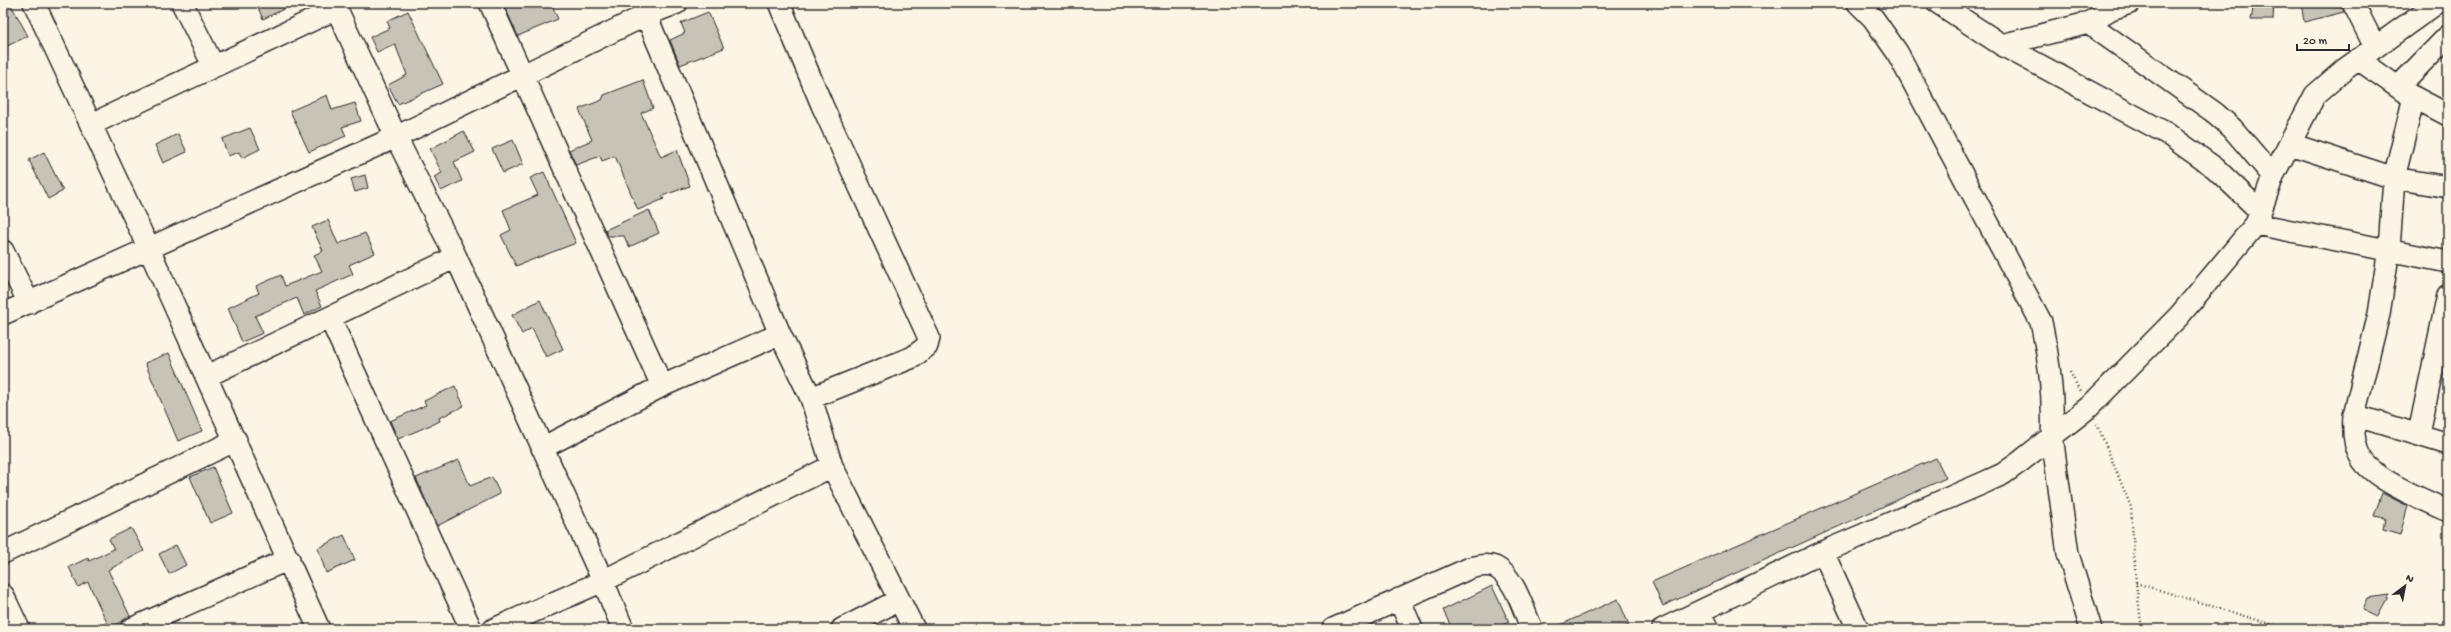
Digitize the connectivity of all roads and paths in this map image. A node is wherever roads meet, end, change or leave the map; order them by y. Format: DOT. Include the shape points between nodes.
graph roads {
  1 [pos="34,3"];
  2 [pos="182,3"];
  3 [pos="490,3"];
  4 [pos="677,3"];
  5 [pos="779,3"];
  6 [pos="1858,3"];
  7 [pos="1938,3"];
  8 [pos="2353,3"];
  9 [pos="2437,3"];
  10 [pos="2121,5"];
  11 [pos="335,6"];
  12 [pos="646,7"];
  13 [pos="2088,23"];
  14 [pos="2448,36"];
  15 [pos="2002,45"];
  16 [pos="2375,47"];
  17 [pos="2358,59"];
  18 [pos="213,65"];
  19 [pos="520,75"];
  20 [pos="2406,92"];
  21 [pos="2448,115"];
  22 [pos="92,124"];
  23 [pos="396,137"];
  24 [pos="2290,144"];
  25 [pos="2273,176"];
  26 [pos="2394,178"];
  27 [pos="2448,186"];
  28 [pos="2258,217"];
  29 [pos="149,248"];
  30 [pos="2389,249"];
  31 [pos="3,251"];
  32 [pos="456,257"];
  33 [pos="2448,262"];
  34 [pos="2448,295"];
  35 [pos="29,303"];
  36 [pos="3,314"];
  37 [pos="330,318"];
  38 [pos="780,334"];
  39 [pos="2067,367"];
  40 [pos="207,376"];
  41 [pos="662,386"];
  42 [pos="811,398"];
  43 [pos="2089,407"];
  44 [pos="2354,415"];
  45 [pos="2418,433"];
  46 [pos="2052,436"];
  47 [pos="236,440"];
  48 [pos="2448,444"];
  49 [pos="542,448"];
  50 [pos="832,466"];
  51 [pos="2448,511"];
  52 [pos="1823,552"];
  53 [pos="3,553"];
  54 [pos="290,560"];
  55 [pos="603,581"];
  56 [pos="2136,583"];
  57 [pos="3,595"];
  58 [pos="1398,599"];
  59 [pos="899,600"];
  60 [pos="1704,620"];
  61 [pos="19,629"];
  62 [pos="131,629"];
  63 [pos="319,629"];
  64 [pos="471,629"];
  65 [pos="494,629"];
  66 [pos="622,629"];
  67 [pos="842,629"];
  68 [pos="914,629"];
  69 [pos="1333,629"];
  70 [pos="1412,629"];
  71 [pos="1532,629"];
  72 [pos="1663,629"];
  73 [pos="1858,629"];
  74 [pos="2091,629"];
  75 [pos="2142,629"];
  76 [pos="2287,629"];
  1 -- 22 [label="street"];
  2 -- 18 [label="street"];
  3 -- 19 [label="street"];
  4 -- 12 [label="street"];
  5 -- 42 [label="street" via="822,105 929,338 927,346 913,357"];
  6 -- 46 [label="street" via="1873,18 1897,52 2041,322 2048,354"];
  7 -- 15 [label="street"];
  8 -- 16 [label="street"];
  9 -- 16 [label="street"];
  10 -- 13 [label="street"];
  11 -- 18 [label="street"];
  11 -- 23 [label="street"];
  12 -- 19 [label="street"];
  12 -- 38 [label="street"];
  13 -- 15 [label="street"];
  13 -- 25 [label="street" via="2215,113 2232,128"];
  14 -- 20 [label="street"];
  15 -- 28 [label="street" via="2166,133 2215,168"];
  16 -- 17 [label="street"];
  17 -- 20 [label="street"];
  17 -- 24 [label="street" via="2315,95"];
  18 -- 22 [label="street"];
  19 -- 23 [label="street"];
  19 -- 41 [label="street"];
  20 -- 21 [label="street"];
  20 -- 26 [label="street"];
  22 -- 29 [label="street"];
  23 -- 29 [label="street"];
  23 -- 32 [label="street"];
  24 -- 25 [label="street"];
  24 -- 26 [label="street"];
  25 -- 28 [label="street"];
  26 -- 27 [label="street"];
  26 -- 30 [label="street"];
  28 -- 30 [label="street"];
  28 -- 43 [label="street" via="2179,316"];
  29 -- 35 [label="street"];
  29 -- 40 [label="street"];
  30 -- 33 [label="street"];
  30 -- 44 [label="street" via="2375,333"];
  31 -- 35 [label="street"];
  32 -- 37 [label="street"];
  32 -- 49 [label="street"];
  34 -- 45 [label="street"];
  35 -- 36 [label="street"];
  37 -- 40 [label="street"];
  37 -- 64 [label="street"];
  38 -- 41 [label="street"];
  38 -- 42 [label="street"];
  39 -- 43 [label="path"];
  40 -- 47 [label="street"];
  41 -- 49 [label="street"];
  42 -- 50 [label="street"];
  43 -- 46 [label="street"];
  43 -- 56 [label="path" via="2131,507"];
  44 -- 45 [label="street"];
  44 -- 51 [label="street" via="2354,433 2361,458 2374,471 2405,492"];
  45 -- 48 [label="street"];
  46 -- 52 [label="street" via="2003,474"];
  46 -- 74 [label="street" via="2068,554"];
  47 -- 53 [label="street"];
  47 -- 54 [label="street"];
  49 -- 55 [label="street"];
  50 -- 55 [label="street"];
  50 -- 59 [label="street"];
  52 -- 60 [label="street"];
  52 -- 73 [label="street"];
  54 -- 62 [label="street"];
  54 -- 63 [label="street"];
  55 -- 65 [label="street"];
  55 -- 66 [label="street"];
  56 -- 75 [label="path"];
  56 -- 76 [label="path"];
  57 -- 61 [label="street"];
  58 -- 69 [label="street"];
  58 -- 70 [label="street"];
  58 -- 71 [label="street" via="1470,568 1483,565 1495,567 1512,585"];
  59 -- 67 [label="street"];
  59 -- 68 [label="street"];
  60 -- 72 [label="street"];
}
